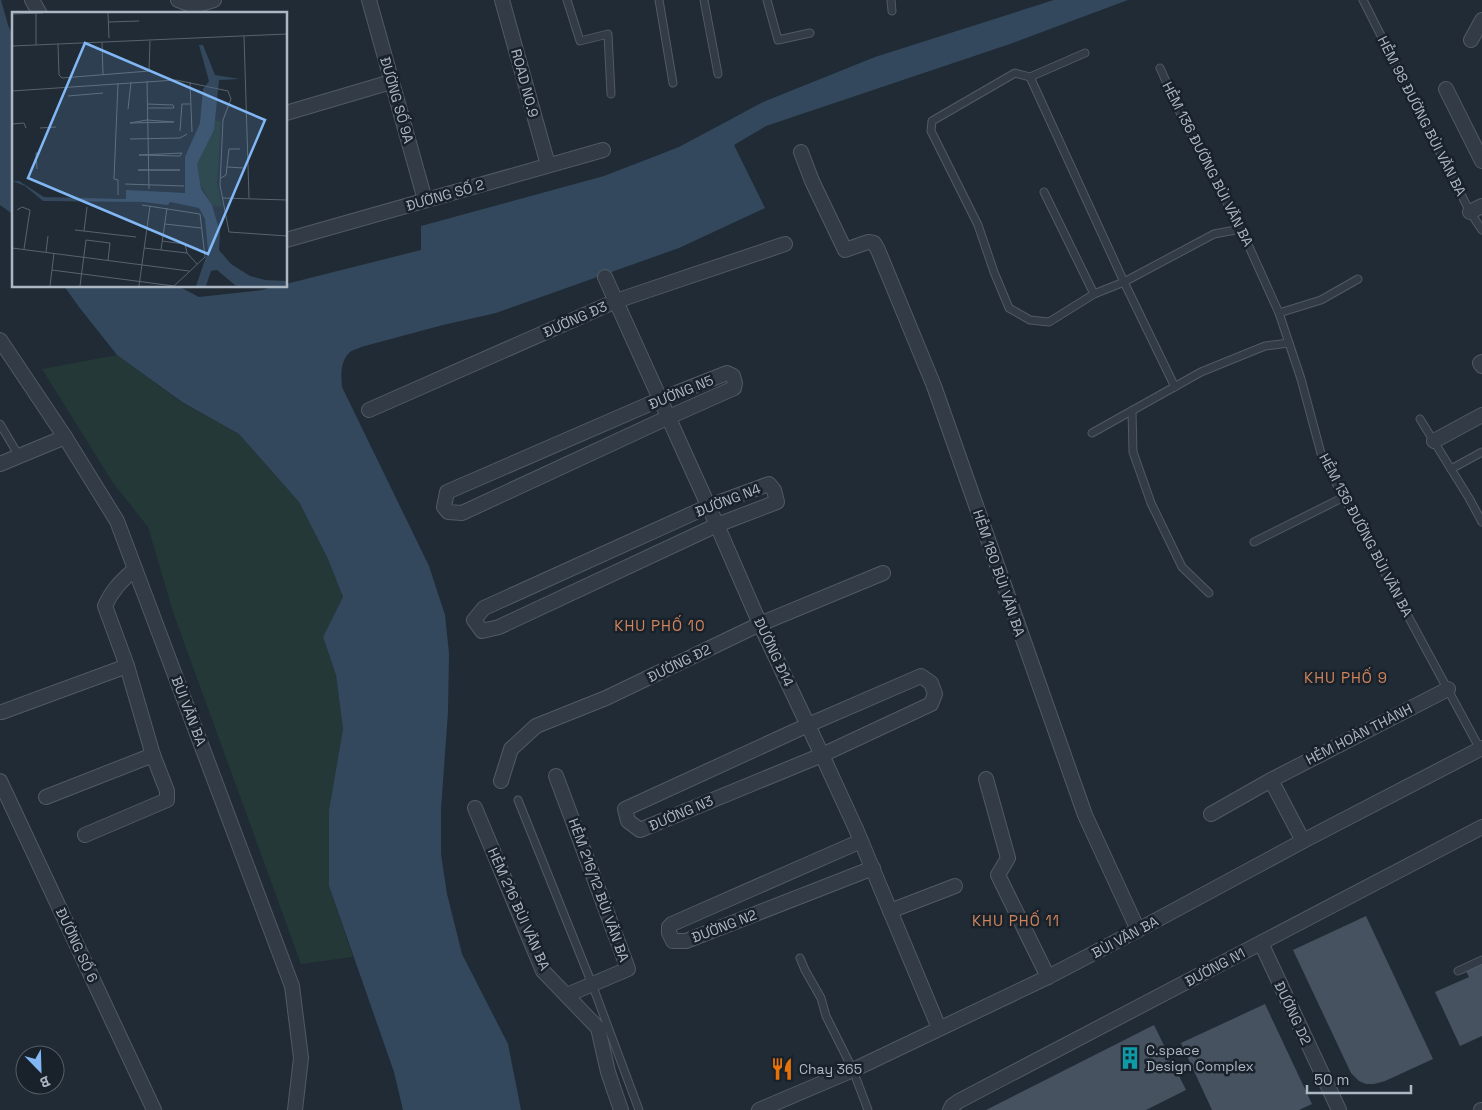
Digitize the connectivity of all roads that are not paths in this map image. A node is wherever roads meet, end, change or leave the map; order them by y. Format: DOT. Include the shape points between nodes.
graph roads {
  1 [pos="32,0"];
  2 [pos="178,0"];
  3 [pos="214,0"];
  4 [pos="369,0"];
  5 [pos="502,0"];
  6 [pos="566,0"];
  7 [pos="660,0"];
  8 [pos="704,0"];
  9 [pos="767,0"];
  10 [pos="890,0"];
  11 [pos="1363,0"];
  12 [pos="892,11"];
  13 [pos="39,12"];
  14 [pos="1482,20"];
  15 [pos="810,33"];
  16 [pos="1470,40"];
  17 [pos="1085,53"];
  18 [pos="1160,68"];
  19 [pos="718,74"];
  20 [pos="1030,77"];
  21 [pos="392,82"];
  22 [pos="673,83"];
  23 [pos="1446,89"];
  24 [pos="611,94"];
  25 [pos="288,112"];
  26 [pos="603,150"];
  27 [pos="802,152"];
  28 [pos="1482,161"];
  29 [pos="548,165"];
  30 [pos="1044,192"];
  31 [pos="424,200"];
  32 [pos="1476,209"];
  33 [pos="1241,229"];
  34 [pos="1482,230"];
  35 [pos="288,239"];
  36 [pos="786,244"];
  37 [pos="605,277"];
  38 [pos="1358,278"];
  39 [pos="1124,282"];
  40 [pos="1094,294"];
  41 [pos="616,301"];
  42 [pos="1279,313"];
  43 [pos="0,340"];
  44 [pos="1289,343"];
  45 [pos="1482,362"];
  46 [pos="1482,366"];
  47 [pos="1175,387"];
  48 [pos="661,400"];
  49 [pos="370,410"];
  50 [pos="1132,411"];
  51 [pos="1482,415"];
  52 [pos="668,417"];
  53 [pos="1420,419"];
  54 [pos="0,424"];
  55 [pos="1092,433"];
  56 [pos="66,437"];
  57 [pos="1434,441"];
  58 [pos="1482,452"];
  59 [pos="19,456"];
  60 [pos="0,464"];
  61 [pos="1451,469"];
  62 [pos="1344,497"];
  63 [pos="709,506"];
  64 [pos="1482,522"];
  65 [pos="717,525"];
  66 [pos="1254,542"];
  67 [pos="135,569"];
  68 [pos="883,573"];
  69 [pos="1209,592"];
  70 [pos="760,624"];
  71 [pos="127,666"];
  72 [pos="1448,689"];
  73 [pos="2,712"];
  74 [pos="808,725"];
  75 [pos="1481,748"];
  76 [pos="154,755"];
  77 [pos="822,755"];
  78 [pos="556,776"];
  79 [pos="986,779"];
  80 [pos="0,780"];
  81 [pos="1271,780"];
  82 [pos="501,781"];
  83 [pos="46,797"];
  84 [pos="518,800"];
  85 [pos="475,808"];
  86 [pos="1211,814"];
  87 [pos="1482,827"];
  88 [pos="85,835"];
  89 [pos="861,841"];
  90 [pos="1303,841"];
  91 [pos="872,868"];
  92 [pos="955,886"];
  93 [pos="890,911"];
  94 [pos="1138,930"];
  95 [pos="1261,943"];
  96 [pos="800,958"];
  97 [pos="1482,960"];
  98 [pos="1458,972"];
  99 [pos="1048,976"];
  100 [pos="592,984"];
  101 [pos="566,995"];
  102 [pos="939,1028"];
  103 [pos="853,1070"];
  104 [pos="154,1110"];
  105 [pos="295,1110"];
  106 [pos="621,1110"];
  107 [pos="639,1110"];
  108 [pos="760,1110"];
  109 [pos="868,1110"];
  110 [pos="950,1110"];
  111 [pos="1339,1110"];
  1 -- 13 [label="street"];
  2 -- 3 [label="street" via="194,6"];
  4 -- 21 [label="street, ĐƯỜNG SỐ 9A"];
  5 -- 29 [label="street, ROAD NO.9"];
  6 -- 24 [label="lane" via="580,41 608,34"];
  7 -- 22 [label="lane"];
  8 -- 19 [label="lane"];
  9 -- 15 [label="lane" via="778,40"];
  10 -- 12 [label="lane"];
  11 -- 32 [label="lane, HẺM 98 ĐƯỜNG BÙI VĂN BA"];
  14 -- 16 [label="street"];
  17 -- 20 [label="lane"];
  18 -- 33 [label="lane, HẺM 136 ĐƯỜNG BÙI VĂN BA"];
  20 -- 39 [label="lane"];
  20 -- 40 [label="lane" via="1015,73 932,121 931,131 978,225 1009,308 1030,320 1049,322"];
  21 -- 25 [label="street"];
  21 -- 31 [label="street, ĐƯỜNG SỐ 9A"];
  23 -- 28 [label="street"];
  26 -- 29 [label="street, ĐƯỜNG SỐ 2"];
  27 -- 94 [label="street, HẺM 180 BÙI VĂN BA" via="844,248 847,250 868,242 874,243 878,250 934,386 1085,815"];
  29 -- 31 [label="street, ĐƯỜNG SỐ 2"];
  30 -- 40 [label="lane"];
  31 -- 35 [label="street, ĐƯỜNG SỐ 2"];
  32 -- 34 [label="lane, HẺM 98 ĐƯỜNG BÙI VĂN BA"];
  33 -- 39 [label="lane" via="1214,234"];
  33 -- 42 [label="lane, HẺM 136 ĐƯỜNG BÙI VĂN BA"];
  36 -- 41 [label="street, ĐƯỜNG Đ3"];
  37 -- 41 [label="street, ĐƯỜNG Đ14"];
  38 -- 42 [label="lane" via="1321,300"];
  39 -- 40 [label="lane"];
  39 -- 47 [label="lane"];
  41 -- 48 [label="street, ĐƯỜNG Đ14"];
  41 -- 49 [label="street, ĐƯỜNG Đ3"];
  42 -- 44 [label="lane, HẺM 136 ĐƯỜNG BÙI VĂN BA"];
  43 -- 56 [label="street, BÙI VĂN BA"];
  44 -- 47 [label="lane" via="1265,346"];
  44 -- 62 [label="lane, HẺM 136 ĐƯỜNG BÙI VĂN BA" via="1322,457"];
  45 -- 46 [label="street"];
  47 -- 50 [label="lane"];
  48 -- 52 [label="street, ĐƯỜNG Đ14"];
  48 -- 52 [label="street, ĐƯỜNG N5" via="727,373 735,383 734,388"];
  48 -- 52 [label="street, ĐƯỜNG N5" via="447,492 444,507 448,512 462,513"];
  50 -- 55 [label="lane"];
  50 -- 69 [label="lane" via="1133,452 1151,503 1182,567"];
  51 -- 57 [label="street"];
  52 -- 63 [label="street, ĐƯỜNG Đ14"];
  53 -- 57 [label="lane"];
  54 -- 59 [label="lane"];
  56 -- 59 [label="street"];
  56 -- 67 [label="street, BÙI VĂN BA" via="117,522"];
  57 -- 61 [label="lane"];
  58 -- 61 [label="lane"];
  59 -- 60 [label="street"];
  61 -- 64 [label="lane"];
  62 -- 66 [label="lane"];
  62 -- 72 [label="lane, HẺM 136 ĐƯỜNG BÙI VĂN BA"];
  63 -- 65 [label="street, ĐƯỜNG Đ14"];
  63 -- 65 [label="street, ĐƯỜNG N4" via="769,484 774,490 777,502"];
  63 -- 65 [label="street, ĐƯỜNG N4" via="484,608 474,620 482,631 499,628"];
  65 -- 70 [label="street, ĐƯỜNG Đ14"];
  67 -- 71 [label="street" via="116,586 105,606"];
  67 -- 105 [label="street, BÙI VĂN BA" via="292,986 300,1058"];
  68 -- 70 [label="street, ĐƯỜNG Đ2"];
  70 -- 74 [label="street, ĐƯỜNG Đ14"];
  70 -- 82 [label="street, ĐƯỜNG Đ2" via="606,698 536,726 511,749"];
  71 -- 73 [label="street"];
  71 -- 76 [label="street"];
  72 -- 75 [label="lane, HẺM 136 ĐƯỜNG BÙI VĂN BA"];
  72 -- 81 [label="street, HẺM HOÀN THÀNH"];
  74 -- 77 [label="street, ĐƯỜNG Đ14"];
  74 -- 77 [label="street" via="921,676 931,683 935,694 931,704"];
  74 -- 77 [label="street, ĐƯỜNG N3" via="625,809 628,821 640,830"];
  75 -- 90 [label="street, BÙI VĂN BA"];
  76 -- 83 [label="street"];
  76 -- 88 [label="street" via="167,800"];
  77 -- 89 [label="street, ĐƯỜNG Đ14"];
  78 -- 100 [label="street, HẺM 216/12 BÙI VĂN BA" via="628,969"];
  79 -- 99 [label="street" via="1008,858 998,875"];
  80 -- 104 [label="street, ĐƯỜNG SỐ 6"];
  81 -- 86 [label="street, HẺM HOÀN THÀNH"];
  81 -- 90 [label="street"];
  84 -- 100 [label="lane"];
  85 -- 101 [label="street, HẺM 216 BÙI VĂN BA" via="543,971"];
  87 -- 95 [label="street, ĐƯỜNG N1"];
  89 -- 91 [label="street, ĐƯỜNG Đ14"];
  89 -- 91 [label="street, ĐƯỜNG N2" via="672,924 669,933 673,941 686,941"];
  90 -- 94 [label="street, BÙI VĂN BA"];
  91 -- 93 [label="street, ĐƯỜNG Đ14"];
  92 -- 93 [label="street"];
  93 -- 102 [label="street, ĐƯỜNG Đ14"];
  94 -- 99 [label="street, BÙI VĂN BA"];
  95 -- 110 [label="street, ĐƯỜNG N1" via="959,1101"];
  95 -- 111 [label="street, ĐƯỜNG D2"];
  96 -- 103 [label="lane"];
  97 -- 98 [label="lane"];
  99 -- 102 [label="street, BÙI VĂN BA"];
  100 -- 101 [label="street, HẺM 216/12 BÙI VĂN BA"];
  100 -- 107 [label="lane"];
  101 -- 106 [label="street, HẺM 216 BÙI VĂN BA" via="598,1028"];
  102 -- 103 [label="street, BÙI VĂN BA"];
  103 -- 108 [label="street, BÙI VĂN BA"];
  103 -- 109 [label="lane"];
}
